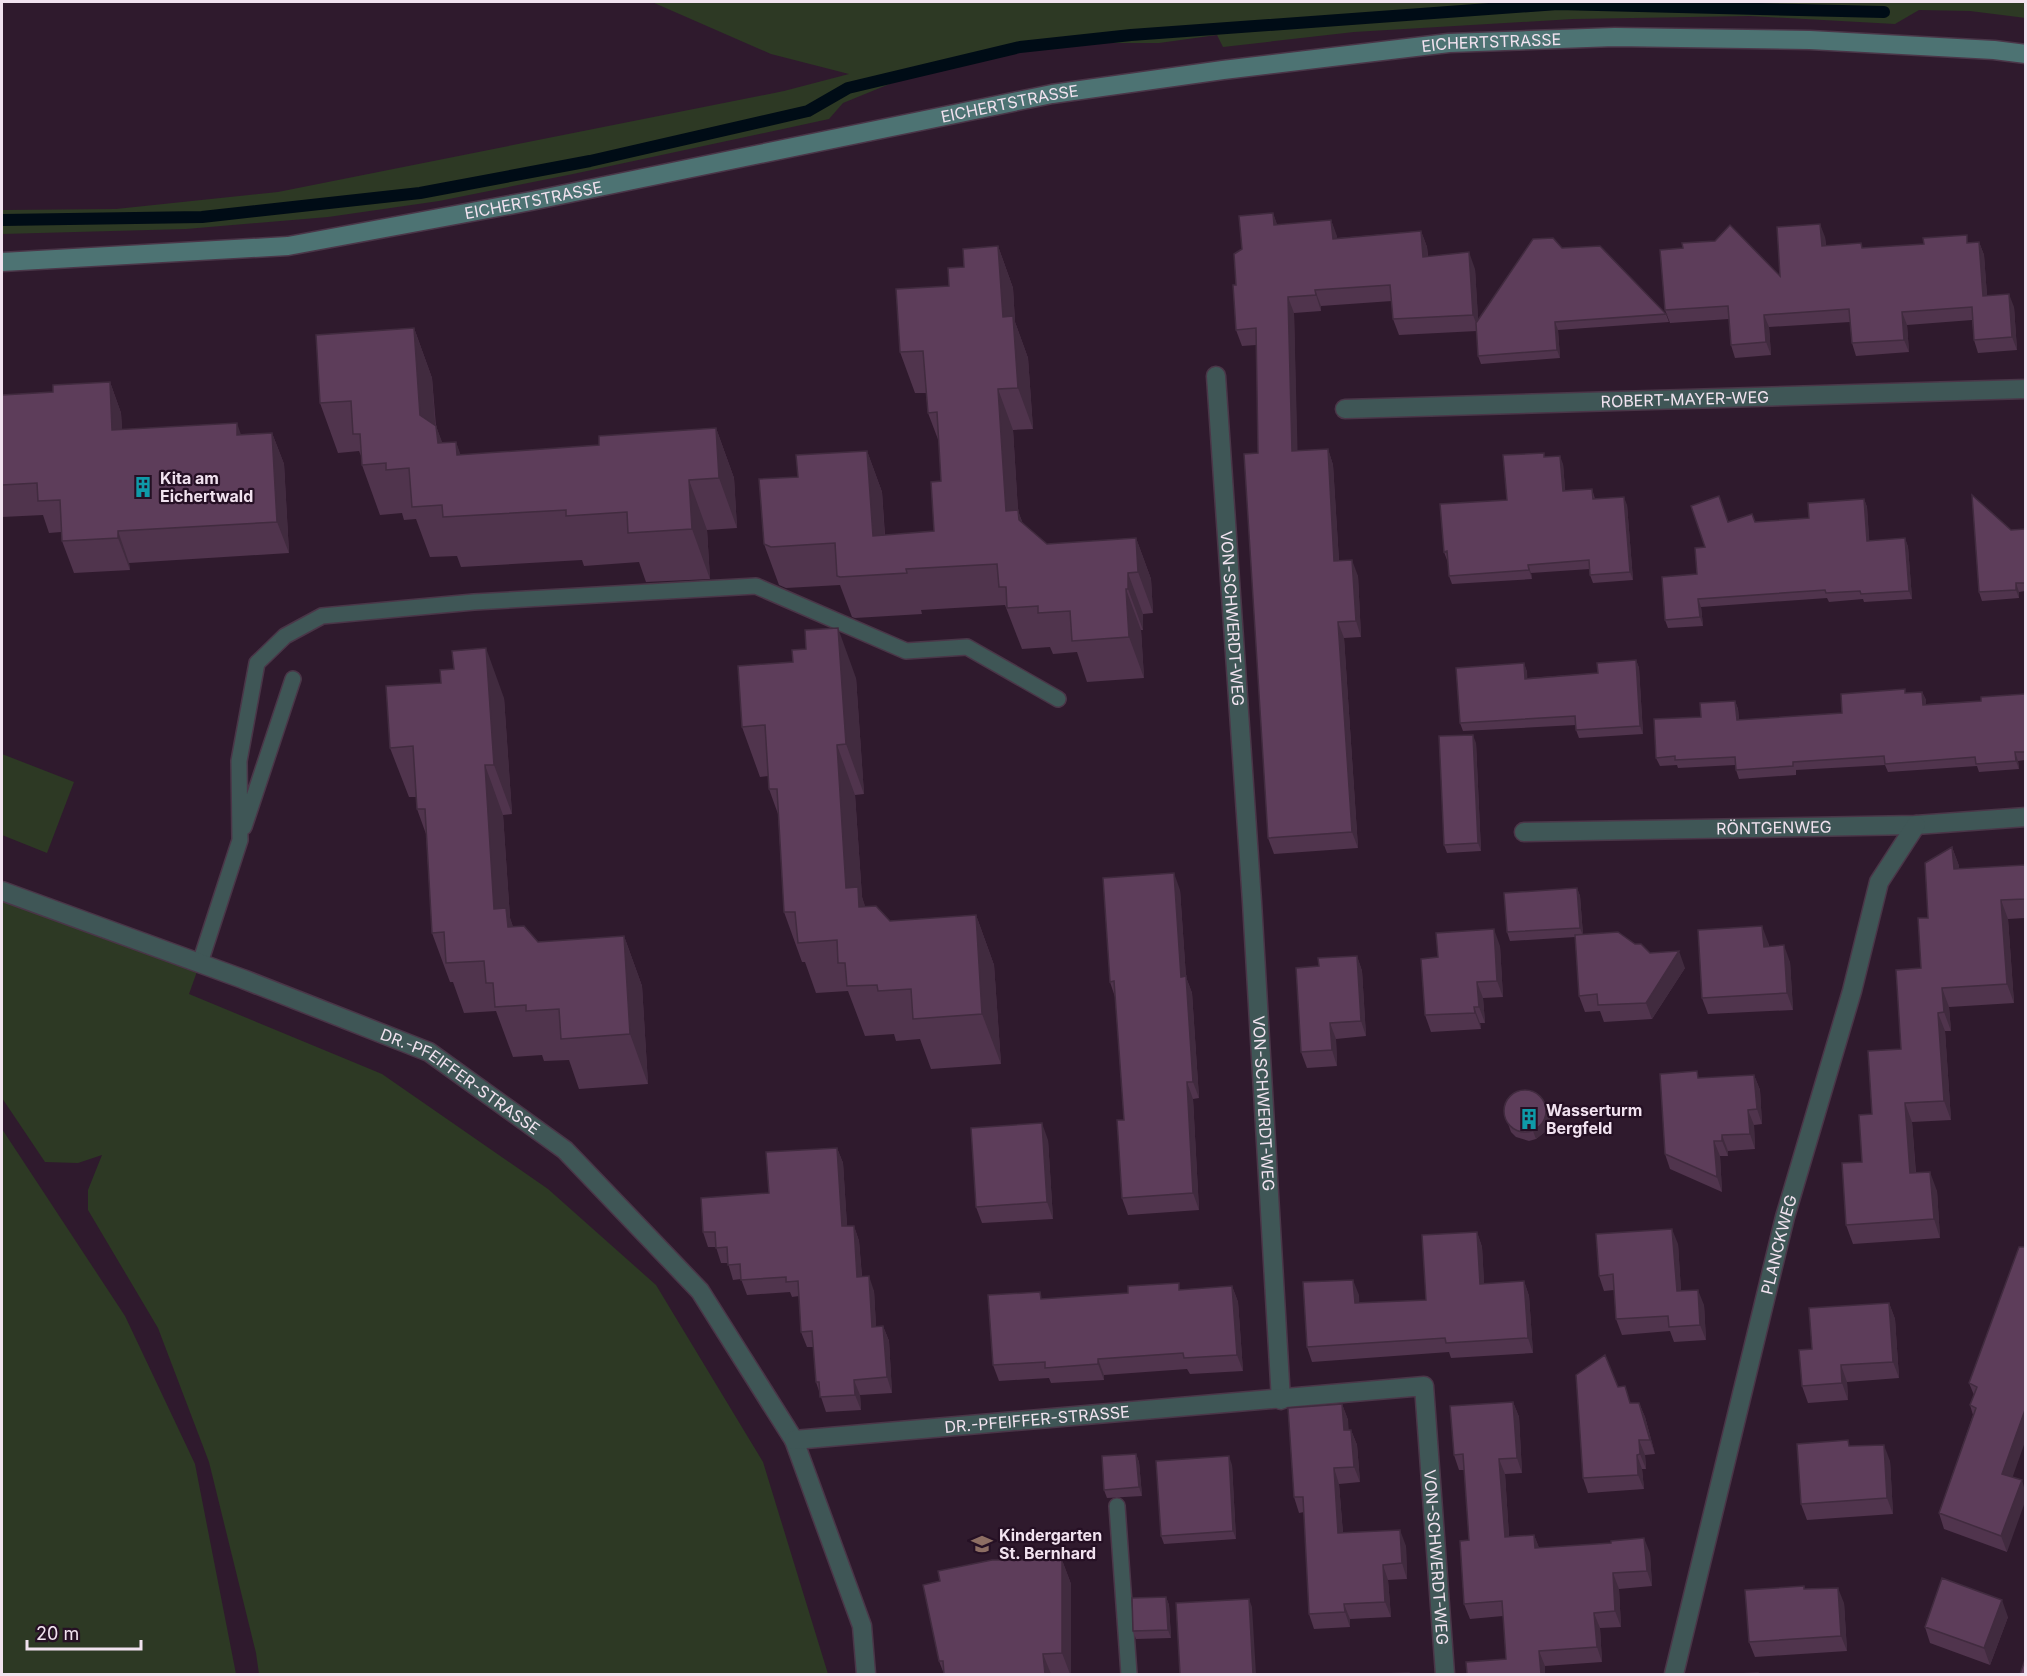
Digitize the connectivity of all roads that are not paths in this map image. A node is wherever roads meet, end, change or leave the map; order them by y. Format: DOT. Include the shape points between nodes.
graph roads {
  1 [pos="2025,54"];
  2 [pos="2,262"];
  3 [pos="1216,375"];
  4 [pos="2025,389"];
  5 [pos="1345,409"];
  6 [pos="294,679"];
  7 [pos="1058,699"];
  8 [pos="2025,818"];
  9 [pos="1916,825"];
  10 [pos="1524,832"];
  11 [pos="240,840"];
  12 [pos="2,891"];
  13 [pos="200,963"];
  14 [pos="1281,1400"];
  15 [pos="794,1440"];
  16 [pos="1117,1506"];
  17 [pos="866,1674"];
  18 [pos="1129,1674"];
  19 [pos="1445,1674"];
  20 [pos="1674,1674"];
  1 -- 2 [label="street, EICHERTSTRASSE" via="1798,40 1615,37 1449,43 1052,94 531,201 288,246"];
  3 -- 14 [label="street, VON-SCHWERDT-WEG" via="1251,879"];
  4 -- 5 [label="street, ROBERT-MAYER-WEG"];
  6 -- 11 [label="lane"];
  7 -- 11 [label="lane" via="967,647 906,651 756,586 474,602 322,616 285,636 257,663 239,761"];
  8 -- 9 [label="street, RÖNTGENWEG"];
  9 -- 10 [label="street, RÖNTGENWEG"];
  9 -- 20 [label="street, PLANCKWEG" via="1879,882 1852,991 1785,1217"];
  11 -- 13 [label="lane"];
  12 -- 13 [label="street, DR.-PFEIFFER-STRASSE"];
  13 -- 15 [label="street, DR.-PFEIFFER-STRASSE" via="429,1052 566,1149 700,1291"];
  14 -- 15 [label="street, DR.-PFEIFFER-STRASSE"];
  14 -- 19 [label="street, VON-SCHWERDT-WEG" via="1424,1386"];
  15 -- 17 [label="street, DR.-PFEIFFER-STRASSE" via="862,1626"];
  16 -- 18 [label="lane"];
}
